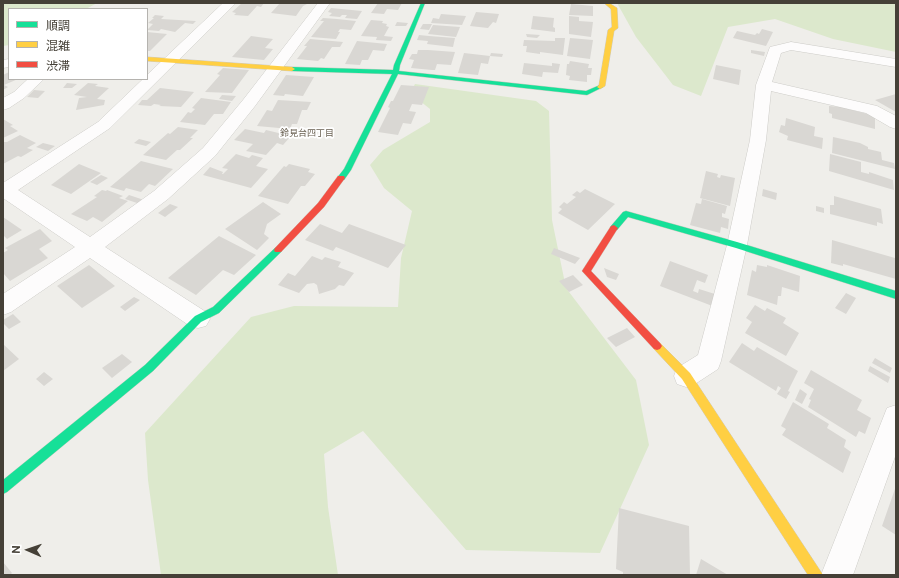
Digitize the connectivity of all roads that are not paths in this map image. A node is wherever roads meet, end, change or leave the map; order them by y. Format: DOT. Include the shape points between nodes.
graph roads {
  1 [pos="230,3"];
  2 [pos="324,3"];
  3 [pos="423,3"];
  4 [pos="606,3"];
  5 [pos="148,59"];
  6 [pos="170,60"];
  7 [pos="896,63"];
  8 [pos="274,69"];
  9 [pos="396,72"];
  10 [pos="36,80"];
  11 [pos="764,85"];
  12 [pos="3,105"];
  13 [pos="896,124"];
  14 [pos="5,191"];
  15 [pos="737,245"];
  16 [pos="92,247"];
  17 [pos="896,294"];
  18 [pos="3,306"];
  19 [pos="198,319"];
  20 [pos="686,376"];
  21 [pos="896,417"];
  22 [pos="3,488"];
  23 [pos="816,575"];
  24 [pos="837,575"];
  1 -- 6 [label="street"];
  2 -- 8 [label="street"];
  3 -- 9 [label="street"];
  4 -- 9 [label="street" via="614,8 615,28 611,30 602,86 587,93"];
  5 -- 6 [label="street"];
  6 -- 8 [label="street"];
  6 -- 14 [label="street" via="104,125"];
  7 -- 11 [label="street" via="791,46 775,50"];
  8 -- 9 [label="street"];
  8 -- 16 [label="street" via="209,152 161,195"];
  9 -- 19 [label="street" via="347,170 321,205 296,233 216,310"];
  10 -- 12 [label="street" via="20,95"];
  11 -- 13 [label="street" via="871,109"];
  11 -- 15 [label="street" via="758,140"];
  14 -- 16 [label="street"];
  15 -- 17 [label="street"];
  15 -- 20 [label="street" via="709,361"];
  15 -- 20 [label="street" via="626,214 586,271"];
  16 -- 18 [label="street"];
  16 -- 19 [label="street"];
  19 -- 22 [label="street" via="149,368"];
  20 -- 23 [label="street"];
  21 -- 24 [label="street"];
}
